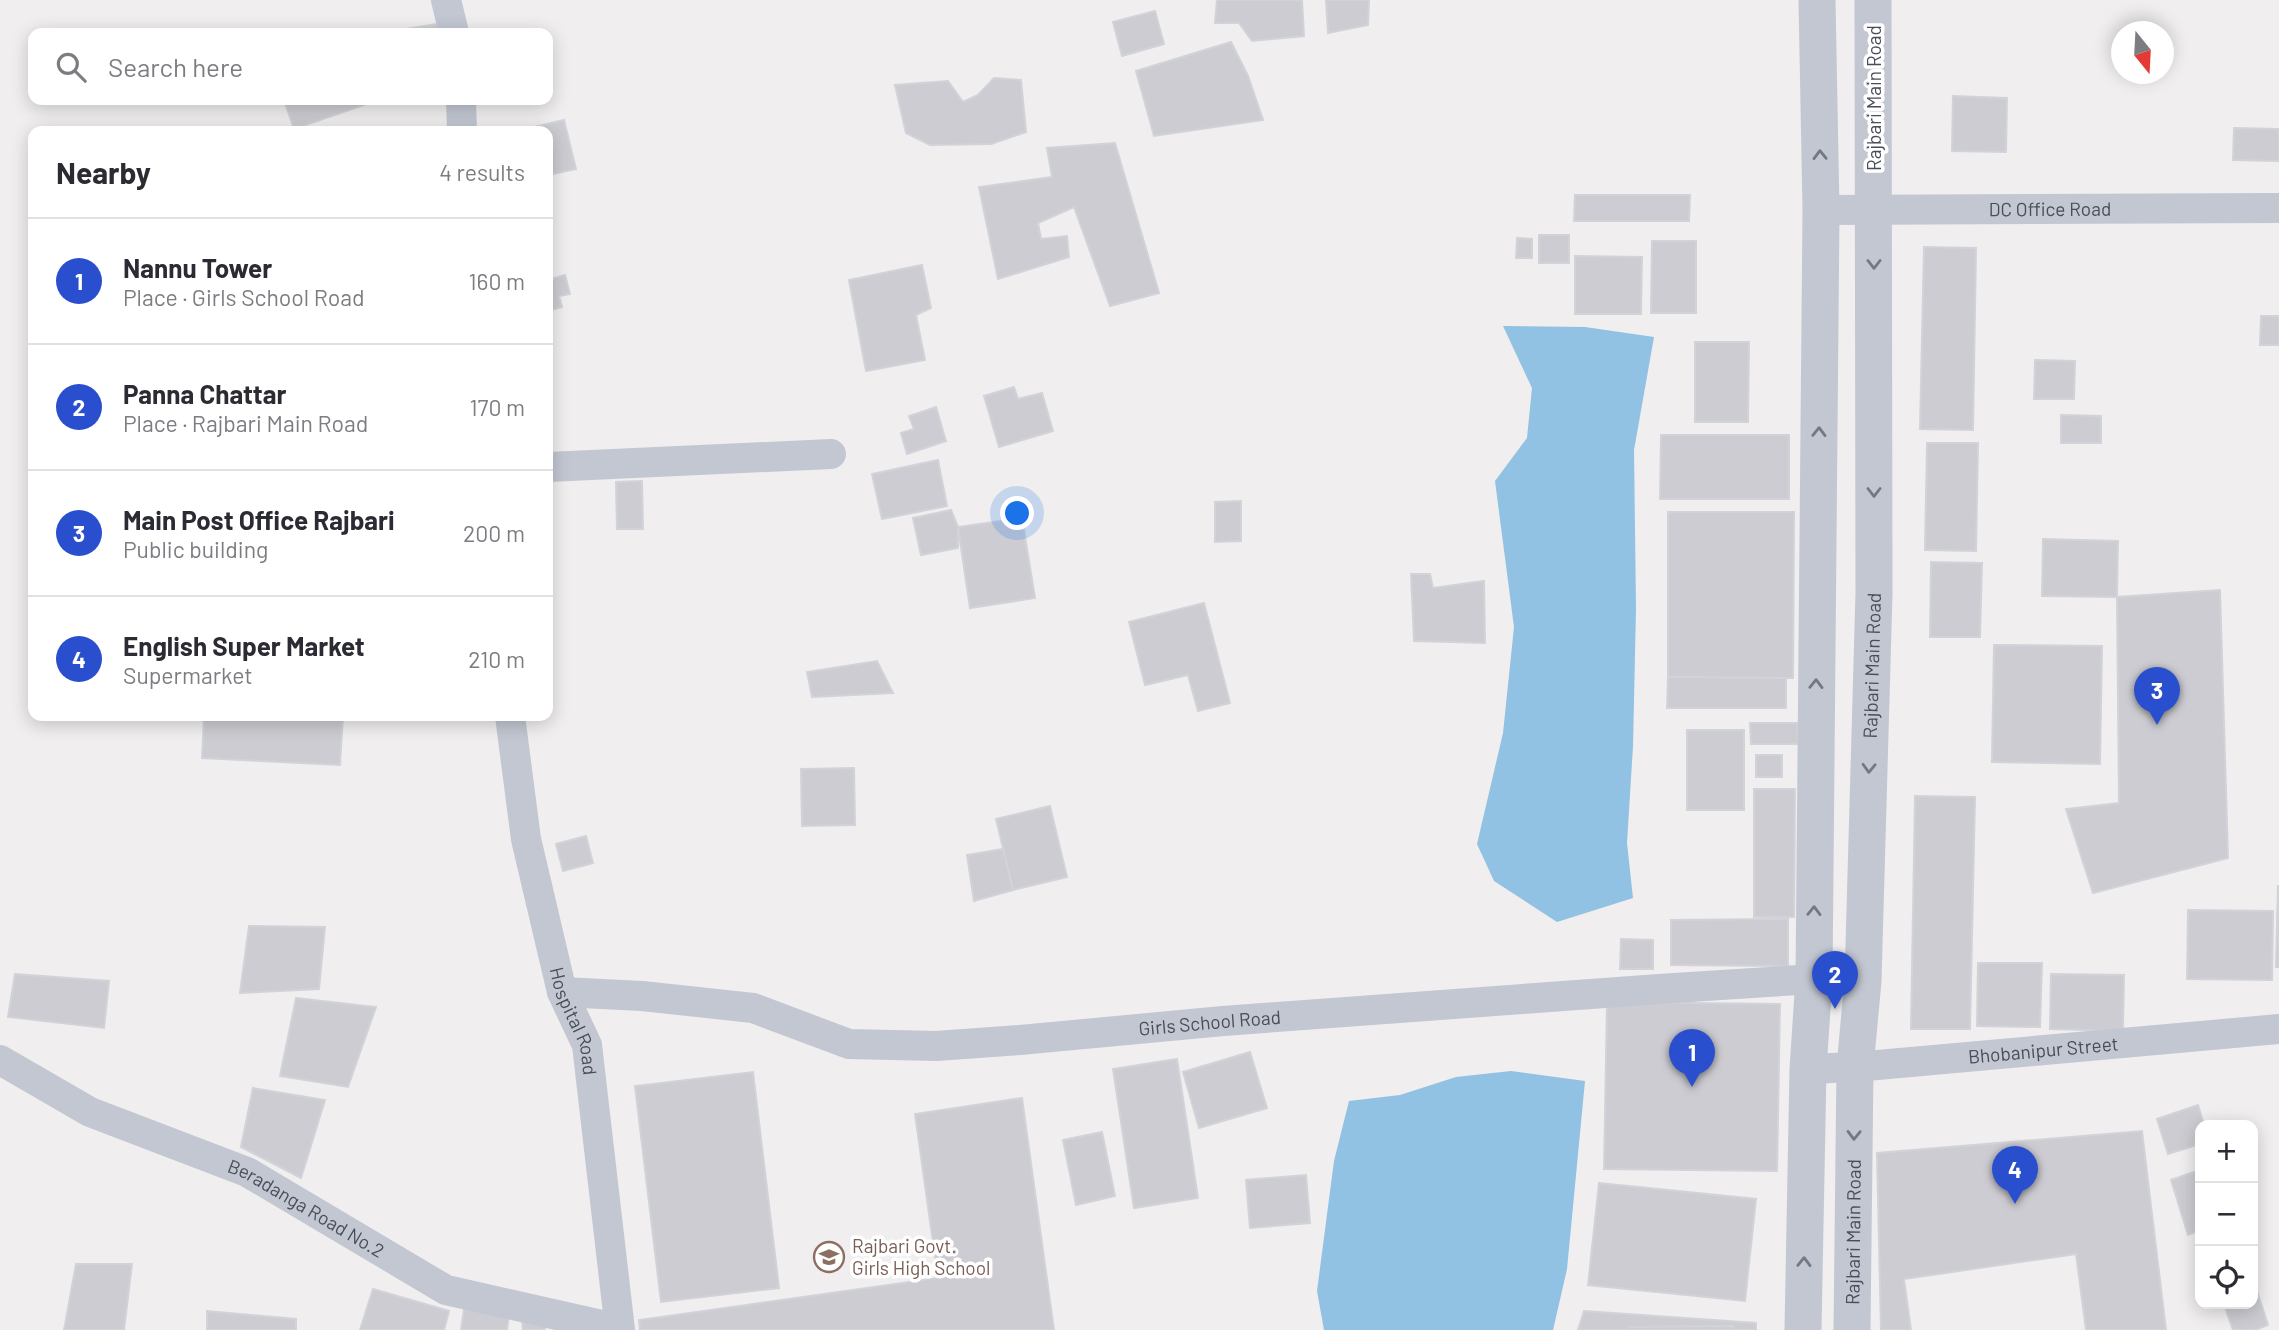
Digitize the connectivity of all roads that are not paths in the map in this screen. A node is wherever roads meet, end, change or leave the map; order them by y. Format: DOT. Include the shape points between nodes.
graph roads {
  1 [pos="446,0"];
  2 [pos="1817,0"];
  3 [pos="1873,0"];
  4 [pos="453,28"];
  5 [pos="461,105"];
  6 [pos="462,126"];
  7 [pos="2279,208"];
  8 [pos="1821,210"];
  9 [pos="1874,210"];
  10 [pos="831,454"];
  11 [pos="553,467"];
  12 [pos="511,721"];
  13 [pos="1814,979"];
  14 [pos="1863,981"];
  15 [pos="562,992"];
  16 [pos="2279,1029"];
  17 [pos="0,1060"];
  18 [pos="1855,1067"];
  19 [pos="1808,1069"];
  20 [pos="620,1329"];
  21 [pos="1803,1330"];
  22 [pos="1852,1330"];
  1 -- 4 [label="street"];
  8 -- 2 [label="street, one-way"];
  3 -- 9 [label="street, Rajbari Main Road"];
  5 -- 6 [label="street"];
  7 -- 9 [label="street, DC Office Road"];
  8 -- 9 [label="street, DC Office Road"];
  13 -- 8 [label="street, one-way"];
  9 -- 14 [label="street, Rajbari Main Road, one-way" via="1874,593"];
  10 -- 11 [label="street"];
  12 -- 15 [label="street, Hospital Road" via="526,839"];
  13 -- 14 [label="street, Girls School Road"];
  13 -- 15 [label="street, Girls School Road" via="936,1046 849,1044 753,1008"];
  13 -- 19 [label="street"];
  14 -- 18 [label="street, Rajbari Main Road"];
  15 -- 20 [label="street, Hospital Road" via="587,1045"];
  16 -- 18 [label="street, Bhobanipur Street"];
  17 -- 20 [label="street, Beradanga Road No.2" via="90,1112 247,1172 446,1290"];
  18 -- 19 [label="street, Bhobanipur Street"];
  18 -- 22 [label="street, Rajbari Main Road, one-way"];
  21 -- 19 [label="street, one-way"];
}
